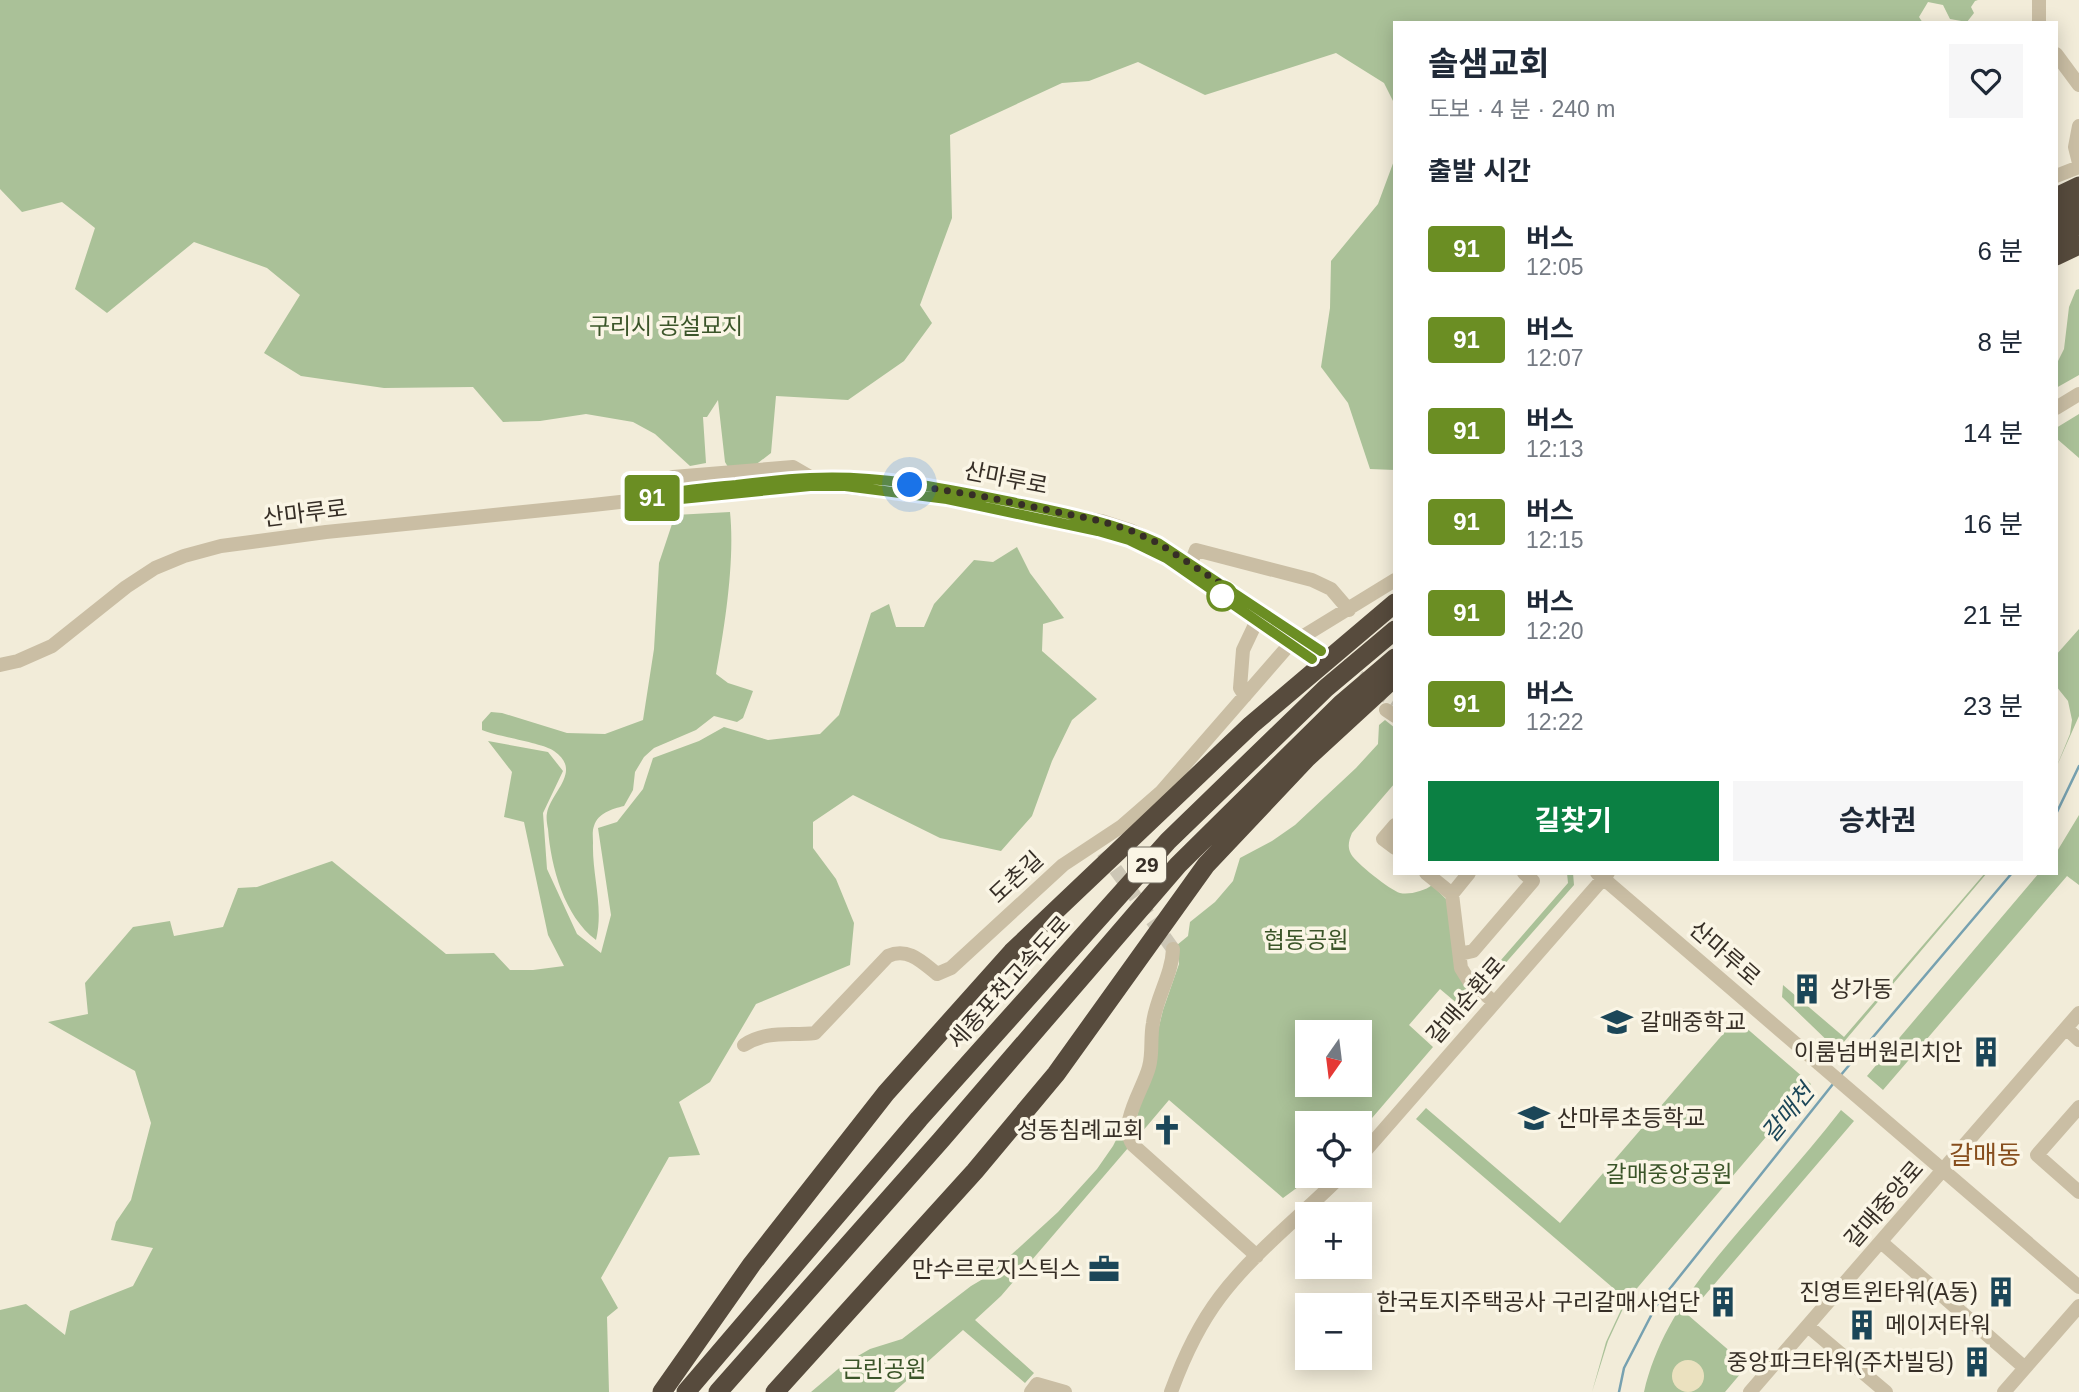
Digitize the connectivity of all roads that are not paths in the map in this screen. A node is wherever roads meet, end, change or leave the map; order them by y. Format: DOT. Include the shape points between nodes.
graph roads {
  1 [pos="2039,0"];
  2 [pos="2039,21"];
  3 [pos="2058,57"];
  4 [pos="2079,85"];
  5 [pos="2079,126"];
  6 [pos="2079,165"];
  7 [pos="2058,175"];
  8 [pos="2079,186"];
  9 [pos="2058,196"];
  10 [pos="2079,206"];
  11 [pos="2058,216"];
  12 [pos="2079,225"];
  13 [pos="2058,236"];
  14 [pos="2079,245"];
  15 [pos="2058,255"];
  16 [pos="2079,394"];
  17 [pos="2058,407"];
  18 [pos="670,496"];
  19 [pos="1189,568"];
  20 [pos="1393,581"];
  21 [pos="1393,605"];
  22 [pos="1349,610"];
  23 [pos="1259,615"];
  24 [pos="1393,632"];
  25 [pos="1296,640"];
  26 [pos="1317,655"];
  27 [pos="1393,659"];
  28 [pos="0,665"];
  29 [pos="1393,679"];
  30 [pos="1245,696"];
  31 [pos="1393,827"];
  32 [pos="1393,846"];
  33 [pos="1428,875"];
  34 [pos="1467,875"];
  35 [pos="1603,875"];
  36 [pos="1533,876"];
  37 [pos="1452,894"];
  38 [pos="1173,949"];
  39 [pos="1460,954"];
  40 [pos="1494,1002"];
  41 [pos="2079,1013"];
  42 [pos="2066,1028"];
  43 [pos="2079,1040"];
  44 [pos="744,1045"];
  45 [pos="2079,1107"];
  46 [pos="1372,1143"];
  47 [pos="1943,1170"];
  48 [pos="1328,1188"];
  49 [pos="2079,1192"];
  50 [pos="1881,1242"];
  51 [pos="1257,1256"];
  52 [pos="2079,1287"];
  53 [pos="2079,1306"];
  54 [pos="1809,1326"];
  55 [pos="2025,1367"];
  56 [pos="662,1392"];
  57 [pos="686,1392"];
  58 [pos="718,1392"];
  59 [pos="775,1392"];
  60 [pos="1031,1392"];
  61 [pos="1065,1392"];
  62 [pos="1171,1392"];
  63 [pos="1750,1392"];
  64 [pos="1886,1392"];
  65 [pos="2004,1392"];
  1 -- 2 [label="street"];
  3 -- 4 [label="street"];
  5 -- 6 [label="street" via="2075,147"];
  6 -- 7 [label="street"];
  8 -- 9 [label="highway"];
  10 -- 11 [label="highway"];
  12 -- 13 [label="highway"];
  14 -- 15 [label="highway"];
  16 -- 17 [label="street"];
  18 -- 19 [label="street, 산마루로" via="845,486 947,499 1098,531"];
  18 -- 19 [label="street, 산마루로" via="812,478 957,491 1132,531 1158,543"];
  18 -- 28 [label="street, 산마루로" via="267,539 184,556 126,587 52,646"];
  19 -- 22 [label="street" via="1196,550 1274,569 1331,589"];
  19 -- 23 [label="street, 산마루로"];
  20 -- 22 [label="street, 도촌길"];
  21 -- 56 [label="highway" via="1251,725 1013,952 886,1093 752,1264"];
  22 -- 25 [label="street, 도촌길"];
  23 -- 25 [label="street, 산마루로"];
  23 -- 30 [label="street" via="1243,650 1240,688"];
  24 -- 57 [label="highway, 세종포천고속도로 / 29" via="1326,688 1168,841 919,1119"];
  25 -- 26 [label="street, 산마루로"];
  25 -- 30 [label="street, 도촌길"];
  27 -- 58 [label="highway, 29" via="1178,865"];
  29 -- 59 [label="highway" via="1307,758 1206,865 1056,1074 975,1171"];
  30 -- 44 [label="street, 도촌길" via="1161,792 1100,847 1063,865 951,968 937,974 906,952 896,952 815,1033 773,1033"];
  31 -- 32 [label="street" via="1383,839"];
  33 -- 37 [label="street"];
  34 -- 37 [label="street"];
  35 -- 40 [label="street, 갈매순환로"];
  35 -- 47 [label="street, 산마루로"];
  36 -- 39 [label="street" via="1473,951"];
  37 -- 39 [label="street"];
  38 -- 51 [label="street" via="1153,1024 1149,1067 1129,1122 1128,1138"];
  39 -- 40 [label="street" via="1464,975"];
  40 -- 46 [label="street, 갈매순환로"];
  41 -- 42 [label="street, 갈매중앙로"];
  42 -- 43 [label="street"];
  42 -- 47 [label="street, 갈매중앙로"];
  45 -- 49 [label="street" via="2037,1156"];
  47 -- 50 [label="street, 갈매중앙로"];
  47 -- 52 [label="street"];
  48 -- 51 [label="street"];
  50 -- 54 [label="street, 갈매중앙로"];
  50 -- 55 [label="street"];
  51 -- 62 [label="street" via="1220,1297 1198,1331"];
  53 -- 55 [label="street"];
  54 -- 63 [label="street, 갈매중앙로"];
  54 -- 64 [label="street"];
  55 -- 65 [label="street"];
  60 -- 61 [label="street" via="1037,1384"];
}
